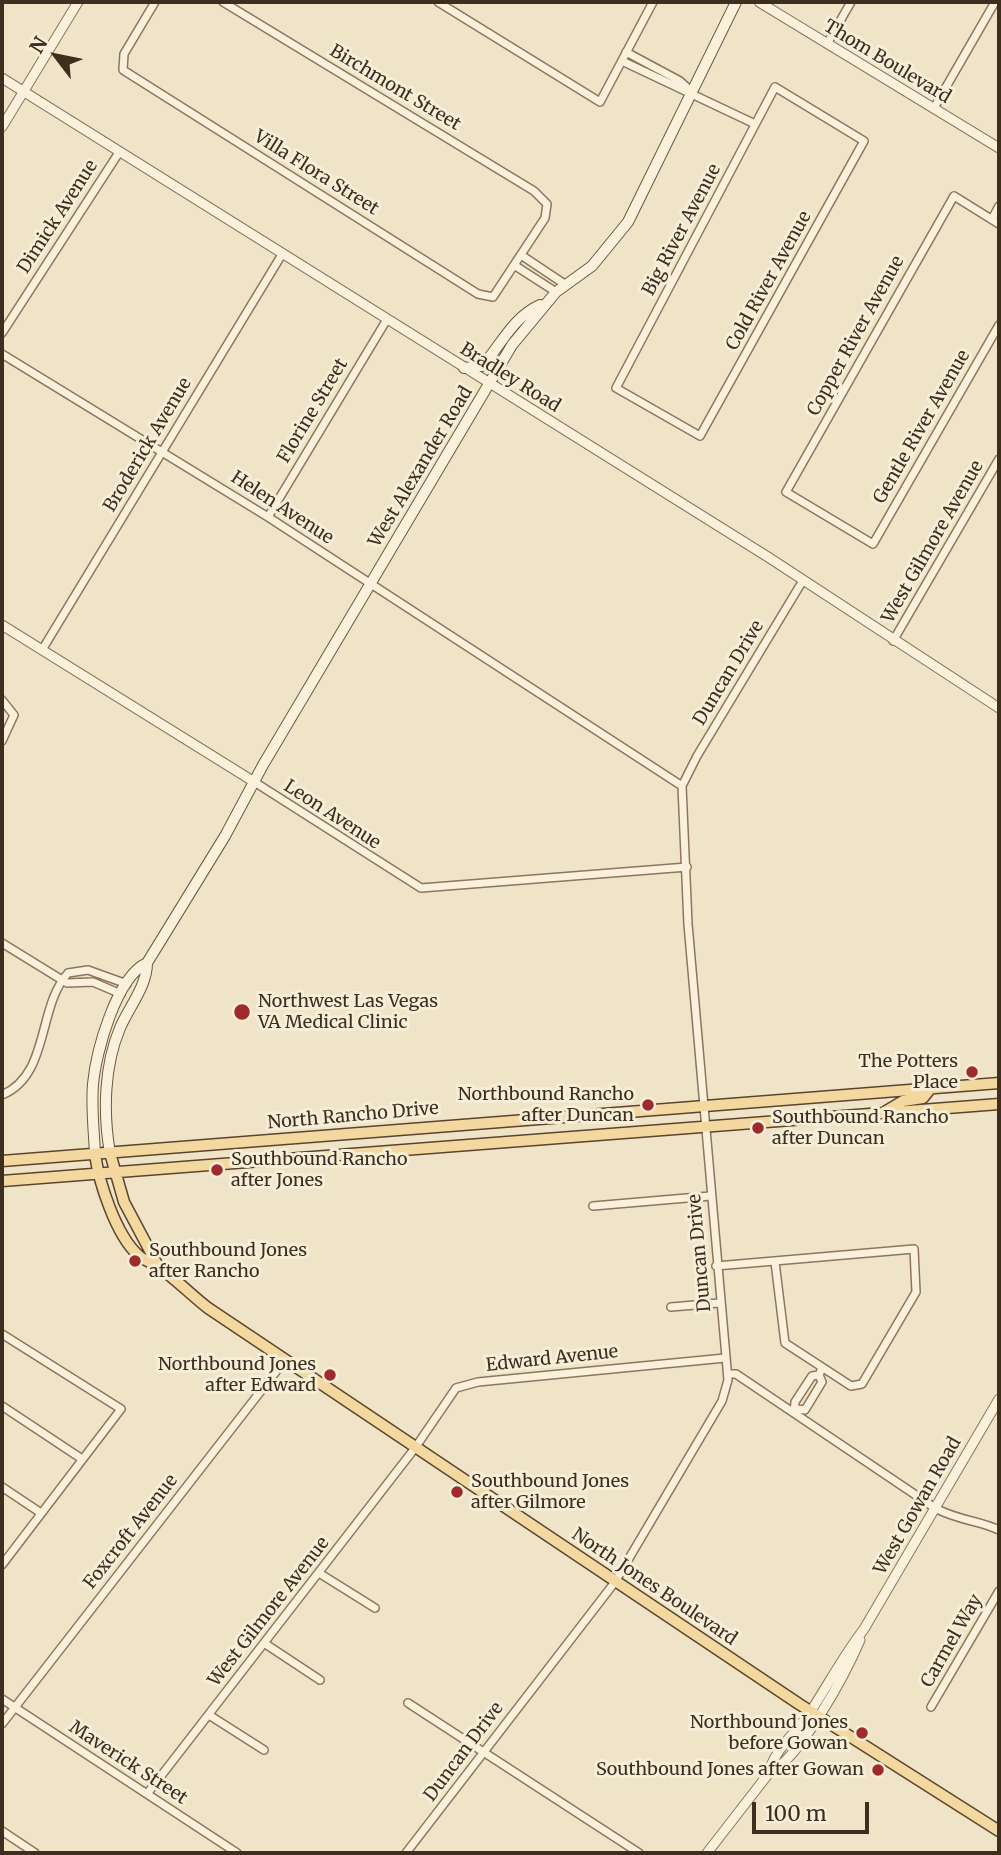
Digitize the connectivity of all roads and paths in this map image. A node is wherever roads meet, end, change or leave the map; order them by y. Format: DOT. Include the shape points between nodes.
graph roads {
  1 [pos="78,2"];
  2 [pos="155,2"];
  3 [pos="223,2"];
  4 [pos="438,2"];
  5 [pos="653,2"];
  6 [pos="736,2"];
  7 [pos="759,2"];
  8 [pos="851,2"];
  9 [pos="995,2"];
  10 [pos="827,44"];
  11 [pos="626,52"];
  12 [pos="622,61"];
  13 [pos="2,78"];
  14 [pos="692,92"];
  15 [pos="24,93"];
  16 [pos="934,108"];
  17 [pos="755,124"];
  18 [pos="2,127"];
  19 [pos="864,141"];
  20 [pos="999,148"];
  21 [pos="118,154"];
  22 [pos="999,206"];
  23 [pos="995,221"];
  24 [pos="521,255"];
  25 [pos="281,256"];
  26 [pos="514,265"];
  27 [pos="566,285"];
  28 [pos="556,292"];
  29 [pos="547,302"];
  30 [pos="386,321"];
  31 [pos="999,326"];
  32 [pos="2,333"];
  33 [pos="2,354"];
  34 [pos="464,369"];
  35 [pos="489,384"];
  36 [pos="700,436"];
  37 [pos="162,452"];
  38 [pos="999,459"];
  39 [pos="268,517"];
  40 [pos="873,544"];
  41 [pos="802,582"];
  42 [pos="370,584"];
  43 [pos="2,625"];
  44 [pos="893,640"];
  45 [pos="42,650"];
  46 [pos="2,700"];
  47 [pos="999,708"];
  48 [pos="2,741"];
  49 [pos="256,783"];
  50 [pos="682,786"];
  51 [pos="687,867"];
  52 [pos="2,943"];
  53 [pos="147,963"];
  54 [pos="65,981"];
  55 [pos="127,984"];
  56 [pos="121,994"];
  57 [pos="999,1083"];
  58 [pos="960,1086"];
  59 [pos="931,1088"];
  60 [pos="2,1095"];
  61 [pos="999,1104"];
  62 [pos="705,1106"];
  63 [pos="953,1107"];
  64 [pos="884,1113"];
  65 [pos="706,1126"];
  66 [pos="110,1153"];
  67 [pos="95,1154"];
  68 [pos="2,1161"];
  69 [pos="113,1172"];
  70 [pos="97,1173"];
  71 [pos="2,1181"];
  72 [pos="710,1196"];
  73 [pos="593,1206"];
  74 [pos="775,1262"];
  75 [pos="158,1266"];
  76 [pos="716,1266"];
  77 [pos="719,1303"];
  78 [pos="671,1307"];
  79 [pos="2,1334"];
  80 [pos="725,1358"];
  81 [pos="285,1360"];
  82 [pos="821,1371"];
  83 [pos="728,1374"];
  84 [pos="999,1399"];
  85 [pos="2,1406"];
  86 [pos="795,1411"];
  87 [pos="415,1448"];
  88 [pos="82,1459"];
  89 [pos="2,1487"];
  90 [pos="935,1508"];
  91 [pos="41,1513"];
  92 [pos="999,1530"];
  93 [pos="2,1565"];
  94 [pos="319,1573"];
  95 [pos="615,1582"];
  96 [pos="999,1591"];
  97 [pos="375,1608"];
  98 [pos="264,1643"];
  99 [pos="320,1680"];
  100 [pos="2,1699"];
  101 [pos="408,1703"];
  102 [pos="14,1707"];
  103 [pos="931,1707"];
  104 [pos="209,1715"];
  105 [pos="814,1715"];
  106 [pos="2,1724"];
  107 [pos="264,1750"];
  108 [pos="484,1753"];
  109 [pos="147,1794"];
  110 [pos="2,1831"];
  111 [pos="999,1831"];
  112 [pos="35,1853"];
  113 [pos="237,1853"];
  114 [pos="406,1853"];
  115 [pos="639,1853"];
  116 [pos="707,1853"];
  1 -- 15 [label="street"];
  2 -- 26 [label="street, Villa Flora Street" via="124,54 123,71 478,294 493,297"];
  3 -- 24 [label="street, Birchmont Street" via="534,191 547,204 545,218"];
  4 -- 12 [label="street" via="600,102"];
  5 -- 11 [label="street"];
  6 -- 14 [label="main road, West Alexander Road"];
  7 -- 10 [label="street, Thom Boulevard"];
  8 -- 10 [label="street"];
  9 -- 16 [label="street"];
  10 -- 16 [label="street, Thom Boulevard"];
  11 -- 12 [label="street"];
  11 -- 14 [label="street" via="680,80"];
  12 -- 14 [label="street" via="675,89"];
  13 -- 15 [label="street, Bradley Road"];
  14 -- 17 [label="street"];
  14 -- 27 [label="main road, West Alexander Road" via="628,222 592,266"];
  15 -- 18 [label="street"];
  15 -- 21 [label="street, Bradley Road"];
  16 -- 20 [label="street, Thom Boulevard"];
  17 -- 19 [label="street, Big River Avenue" via="775,87"];
  17 -- 36 [label="street, Big River Avenue" via="616,388"];
  19 -- 36 [label="street, Cold River Avenue"];
  21 -- 25 [label="street, Bradley Road"];
  21 -- 32 [label="street, Dimick Avenue"];
  22 -- 23 [label="street"];
  23 -- 40 [label="street, Copper River Avenue" via="954,196 786,492"];
  24 -- 26 [label="street"];
  24 -- 27 [label="street"];
  25 -- 30 [label="street, Bradley Road"];
  25 -- 37 [label="street, Broderick Avenue"];
  26 -- 28 [label="street"];
  27 -- 28 [label="main road, West Alexander Road"];
  28 -- 29 [label="main road, West Alexander Road"];
  29 -- 34 [label="main road" via="528,311 508,330 482,366"];
  29 -- 35 [label="main road, West Alexander Road" via="512,345"];
  30 -- 34 [label="street, Bradley Road"];
  30 -- 39 [label="street, Florine Street"];
  31 -- 40 [label="street, Gentle River Avenue"];
  33 -- 37 [label="street, Helen Avenue"];
  34 -- 35 [label="street, Bradley Road"];
  35 -- 41 [label="street, Bradley Road"];
  35 -- 42 [label="main road, West Alexander Road"];
  37 -- 39 [label="street, Helen Avenue"];
  37 -- 45 [label="street, Broderick Avenue"];
  38 -- 44 [label="street, West Gilmore Avenue"];
  39 -- 42 [label="street, Helen Avenue"];
  41 -- 44 [label="street, Bradley Road"];
  41 -- 50 [label="street, Duncan Drive"];
  42 -- 49 [label="main road, West Alexander Road"];
  42 -- 50 [label="street, Helen Avenue"];
  43 -- 45 [label="street, Leon Avenue"];
  44 -- 47 [label="street, Bradley Road"];
  45 -- 49 [label="street, Leon Avenue"];
  46 -- 48 [label="street" via="14,715"];
  49 -- 51 [label="street, Leon Avenue" via="421,888"];
  49 -- 53 [label="main road, West Alexander Road"];
  50 -- 51 [label="street, Duncan Drive"];
  51 -- 62 [label="street, Duncan Drive"];
  52 -- 54 [label="street"];
  53 -- 55 [label="main road, West Alexander Road" via="136,968"];
  53 -- 66 [label="main road, West Alexander Road" via="147,976 120,1027 110,1064"];
  54 -- 55 [label="street" via="68,973 88,970"];
  54 -- 56 [label="street" via="93,982"];
  54 -- 60 [label="street" via="51,1003 32,1067"];
  55 -- 56 [label="main road, West Alexander Road"];
  56 -- 67 [label="main road, West Alexander Road" via="101,1046 94,1082"];
  57 -- 58 [label="main road, North Rancho Drive"];
  58 -- 59 [label="main road, North Rancho Drive"];
  58 -- 63 [label="main road"];
  59 -- 62 [label="main road, North Rancho Drive"];
  59 -- 64 [label="main road" via="923,1098 904,1101"];
  61 -- 63 [label="main road"];
  62 -- 65 [label="street, Duncan Drive"];
  62 -- 66 [label="main road, North Rancho Drive"];
  63 -- 64 [label="main road"];
  64 -- 65 [label="main road"];
  65 -- 69 [label="main road"];
  65 -- 72 [label="street, Duncan Drive"];
  66 -- 67 [label="main road, North Rancho Drive"];
  66 -- 69 [label="main road, North Jones Boulevard"];
  67 -- 68 [label="main road, North Rancho Drive"];
  67 -- 70 [label="main road, North Jones Boulevard"];
  69 -- 70 [label="main road"];
  69 -- 75 [label="main road, North Jones Boulevard"];
  70 -- 71 [label="main road"];
  70 -- 75 [label="main road, North Jones Boulevard" via="119,1228 137,1255"];
  72 -- 73 [label="street"];
  72 -- 76 [label="street, Duncan Drive"];
  74 -- 76 [label="street"];
  74 -- 82 [label="street" via="785,1343"];
  74 -- 82 [label="street" via="914,1249 916,1292 862,1384 851,1386"];
  75 -- 81 [label="main road, North Jones Boulevard" via="208,1308"];
  76 -- 77 [label="street, Duncan Drive"];
  77 -- 78 [label="street"];
  77 -- 80 [label="street, Duncan Drive"];
  79 -- 88 [label="street" via="121,1409"];
  80 -- 83 [label="street, Duncan Drive"];
  80 -- 87 [label="street, Edward Avenue" via="478,1382 456,1388"];
  81 -- 87 [label="main road, North Jones Boulevard"];
  81 -- 102 [label="street, Foxcroft Avenue"];
  82 -- 86 [label="street" via="822,1382 804,1410"];
  83 -- 86 [label="street" via="736,1374"];
  83 -- 95 [label="street, Duncan Drive" via="722,1401"];
  84 -- 90 [label="street, West Gowan Road"];
  85 -- 88 [label="street"];
  86 -- 90 [label="street"];
  87 -- 94 [label="street, West Gilmore Avenue"];
  87 -- 95 [label="main road, North Jones Boulevard"];
  88 -- 91 [label="street"];
  89 -- 91 [label="street"];
  90 -- 92 [label="street" via="957,1520"];
  90 -- 105 [label="street, West Gowan Road" via="842,1658"];
  91 -- 93 [label="street"];
  94 -- 97 [label="street"];
  94 -- 98 [label="street, West Gilmore Avenue"];
  95 -- 105 [label="main road, North Jones Boulevard"];
  95 -- 108 [label="street, Duncan Drive"];
  96 -- 103 [label="street, Carmel Way"];
  98 -- 99 [label="street"];
  98 -- 104 [label="street, West Gilmore Avenue"];
  100 -- 102 [label="street, Maverick Street"];
  101 -- 108 [label="street"];
  102 -- 106 [label="street, Foxcroft Avenue"];
  102 -- 109 [label="street, Maverick Street"];
  104 -- 107 [label="street"];
  104 -- 109 [label="street, West Gilmore Avenue"];
  105 -- 111 [label="main road, North Jones Boulevard"];
  105 -- 116 [label="street, West Gowan Road" via="771,1762 769,1773"];
  108 -- 114 [label="street, Duncan Drive"];
  108 -- 115 [label="street"];
  109 -- 113 [label="street, Maverick Street"];
  110 -- 112 [label="street"];
}
